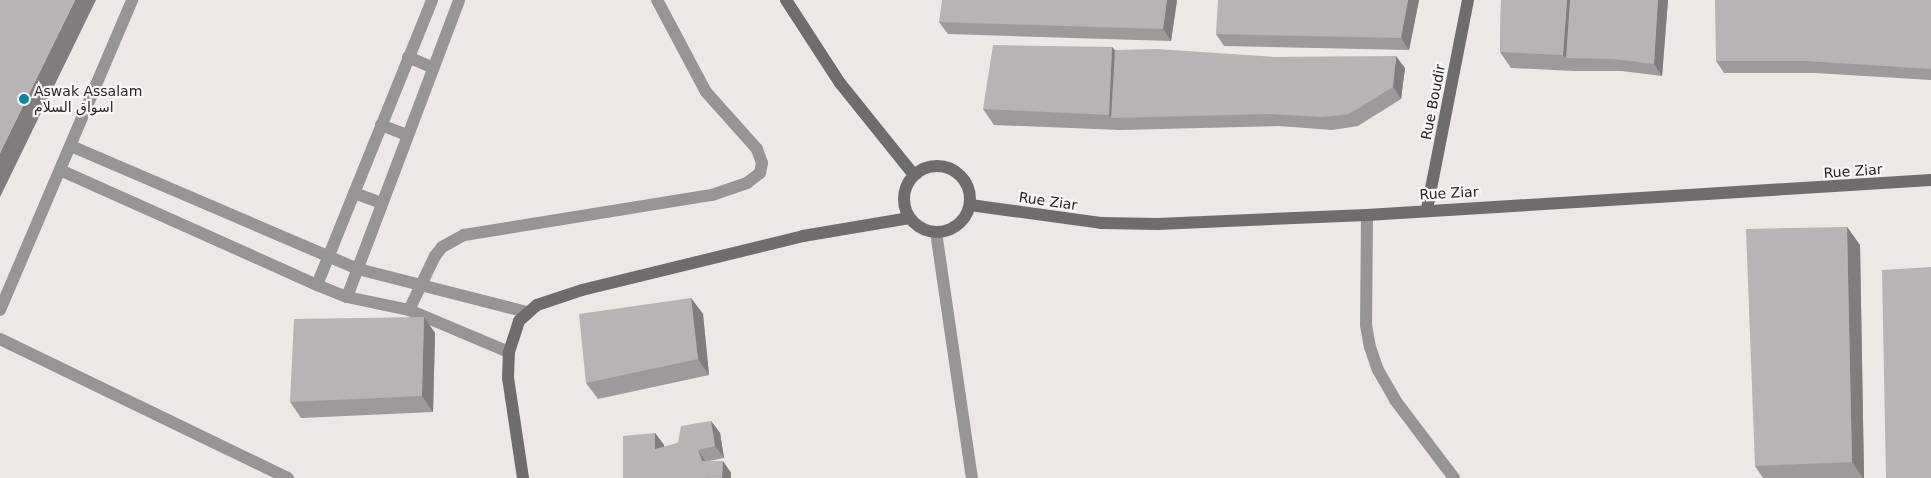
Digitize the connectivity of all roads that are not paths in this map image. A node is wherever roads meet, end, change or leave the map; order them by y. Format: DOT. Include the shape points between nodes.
graph roads {
  1 [pos="132,0"];
  2 [pos="432,0"];
  3 [pos="459,0"];
  4 [pos="657,0"];
  5 [pos="786,0"];
  6 [pos="1468,0"];
  7 [pos="408,57"];
  8 [pos="432,67"];
  9 [pos="381,125"];
  10 [pos="407,135"];
  11 [pos="71,146"];
  12 [pos="60,170"];
  13 [pos="914,175"];
  14 [pos="1931,180"];
  15 [pos="354,193"];
  16 [pos="381,203"];
  17 [pos="970,205"];
  18 [pos="1428,209"];
  19 [pos="1367,215"];
  20 [pos="909,218"];
  21 [pos="936,232"];
  22 [pos="330,257"];
  23 [pos="358,269"];
  24 [pos="421,284"];
  25 [pos="316,285"];
  26 [pos="347,297"];
  27 [pos="0,310"];
  28 [pos="409,310"];
  29 [pos="527,312"];
  30 [pos="0,339"];
  31 [pos="509,352"];
  32 [pos="288,478"];
  33 [pos="523,478"];
  34 [pos="972,478"];
  35 [pos="1454,478"];
  1 -- 11 [label="street"];
  2 -- 7 [label="street"];
  3 -- 8 [label="street"];
  4 -- 24 [label="street" via="706,92 758,149 762,163 760,173 747,182 712,195 464,235 442,247"];
  5 -- 13 [label="main road" via="840,82"];
  6 -- 18 [label="main road, Rue Boudir"];
  7 -- 8 [label="street"];
  7 -- 9 [label="street"];
  8 -- 10 [label="street"];
  9 -- 10 [label="street"];
  9 -- 15 [label="street"];
  10 -- 16 [label="street"];
  11 -- 12 [label="street"];
  11 -- 22 [label="street"];
  12 -- 25 [label="street"];
  12 -- 27 [label="street"];
  13 -- 17 [label="main road" via="929,166 953,170 969,189"];
  13 -- 20 [label="main road" via="904,196"];
  14 -- 18 [label="main road, Rue Ziar"];
  15 -- 16 [label="street"];
  15 -- 22 [label="street"];
  16 -- 23 [label="street"];
  17 -- 19 [label="main road, Rue Ziar" via="1101,223"];
  17 -- 21 [label="main road" via="958,225"];
  18 -- 19 [label="main road, Rue Ziar"];
  19 -- 35 [label="street" via="1366,325 1370,348 1395,400"];
  20 -- 21 [label="main road" via="926,231"];
  20 -- 29 [label="main road" via="803,236 582,290 550,299"];
  21 -- 34 [label="street"];
  22 -- 23 [label="street"];
  22 -- 25 [label="street"];
  23 -- 24 [label="street"];
  23 -- 26 [label="street"];
  24 -- 28 [label="street"];
  24 -- 29 [label="street"];
  25 -- 26 [label="street"];
  26 -- 28 [label="street"];
  28 -- 31 [label="street"];
  29 -- 31 [label="main road" via="514,332"];
  30 -- 32 [label="street"];
  31 -- 33 [label="main road" via="508,378"];
}
